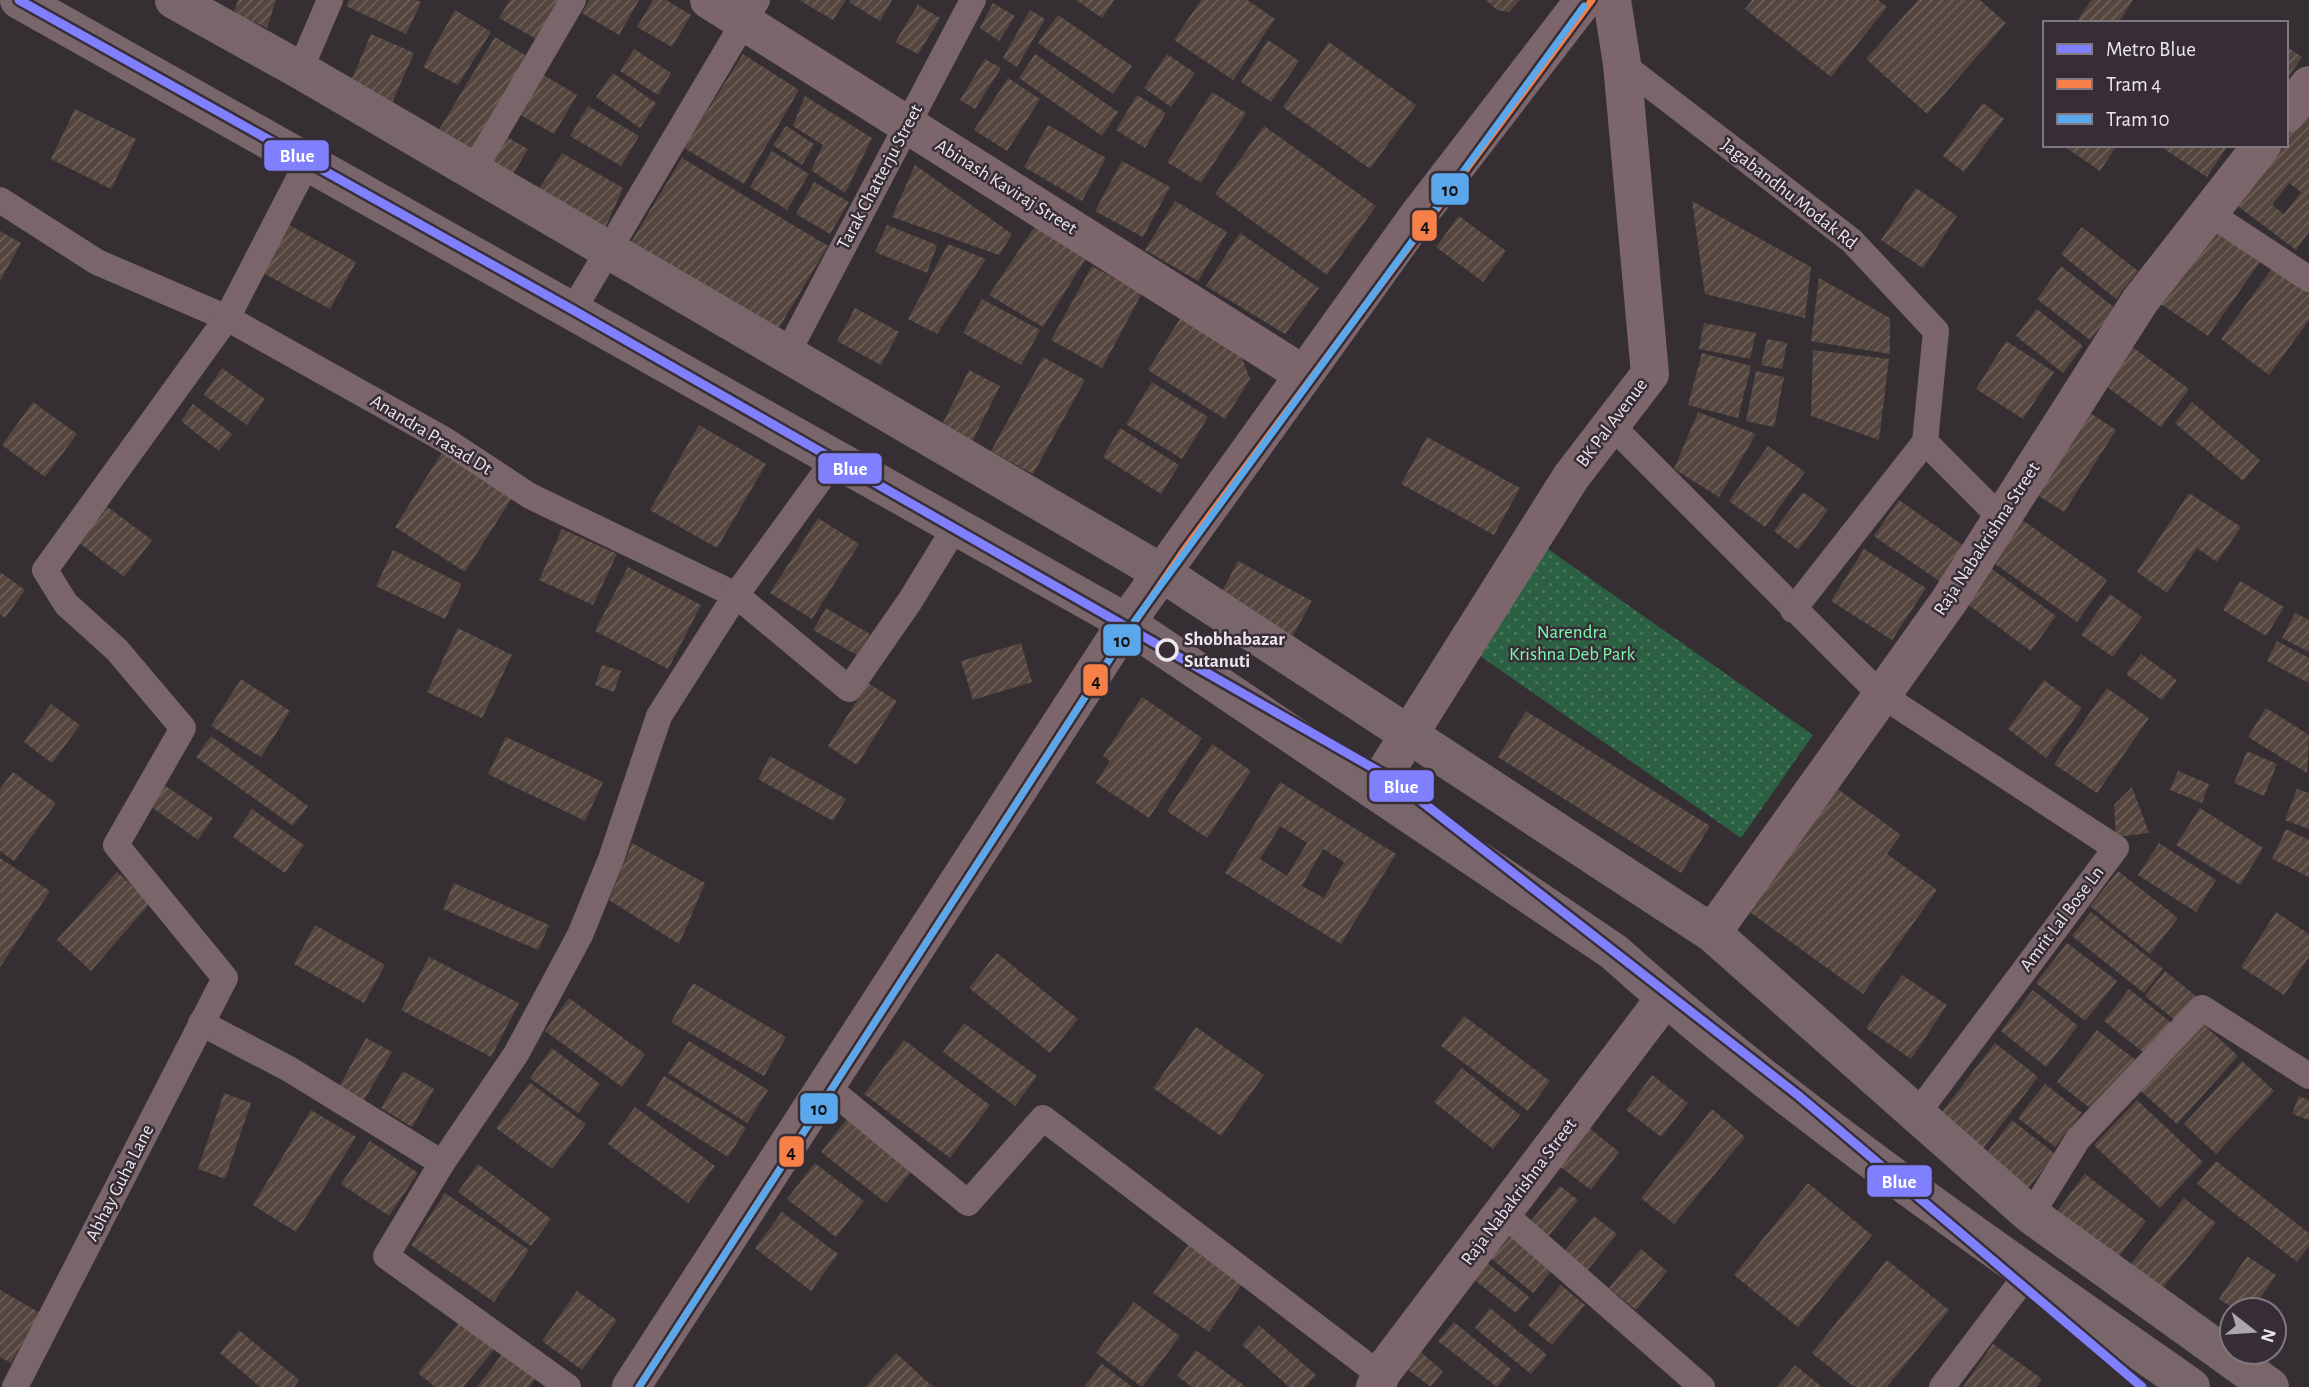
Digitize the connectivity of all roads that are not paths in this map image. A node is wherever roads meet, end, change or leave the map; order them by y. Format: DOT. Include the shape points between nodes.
graph roads {
  1 [pos="19,0"];
  2 [pos="174,0"];
  3 [pos="330,0"];
  4 [pos="573,0"];
  5 [pos="709,0"];
  6 [pos="972,0"];
  7 [pos="1584,0"];
  8 [pos="1612,0"];
  9 [pos="750,12"];
  10 [pos="1622,64"];
  11 [pos="300,70"];
  12 [pos="2309,85"];
  13 [pos="2288,111"];
  14 [pos="908,125"];
  15 [pos="2260,147"];
  16 [pos="308,161"];
  17 [pos="472,173"];
  18 [pos="0,200"];
  19 [pos="2209,213"];
  20 [pos="606,250"];
  21 [pos="2309,279"];
  22 [pos="573,310"];
  23 [pos="228,318"];
  24 [pos="787,354"];
  25 [pos="1303,374"];
  26 [pos="1611,425"];
  27 [pos="1925,442"];
  28 [pos="835,459"];
  29 [pos="2001,518"];
  30 [pos="956,526"];
  31 [pos="1162,573"];
  32 [pos="736,595"];
  33 [pos="1793,610"];
  34 [pos="1126,623"];
  35 [pos="1880,694"];
  36 [pos="1409,735"];
  37 [pos="1374,790"];
  38 [pos="1712,933"];
  39 [pos="1665,998"];
  40 [pos="201,1023"];
  41 [pos="2309,1076"];
  42 [pos="826,1086"];
  43 [pos="1916,1115"];
  44 [pos="443,1163"];
  45 [pos="1503,1213"];
  46 [pos="2031,1215"];
  47 [pos="2028,1273"];
  48 [pos="1385,1380"];
  49 [pos="16,1387"];
  50 [pos="568,1387"];
  51 [pos="631,1387"];
  52 [pos="1702,1387"];
  53 [pos="1942,1387"];
  54 [pos="2191,1387"];
  55 [pos="2270,1387"];
  1 -- 16 [label="main road"];
  2 -- 11 [label="main road"];
  3 -- 11 [label="street"];
  4 -- 17 [label="street"];
  5 -- 9 [label="main road, Abinash Kaviraj Street"];
  6 -- 14 [label="street, Tarak Chatterju Street"];
  7 -- 25 [label="main road"];
  8 -- 10 [label="main road, BK Pal Avenue"];
  9 -- 14 [label="main road, Abinash Kaviraj Street"];
  9 -- 20 [label="street"];
  10 -- 26 [label="main road, BK Pal Avenue" via="1650,374"];
  10 -- 27 [label="street, Jagabandhu Modak Rd" via="1852,240 1936,331"];
  11 -- 17 [label="main road"];
  12 -- 13 [label="main road"];
  14 -- 24 [label="street, Tarak Chatterju Street"];
  14 -- 25 [label="main road, Abinash Kaviraj Street"];
  15 -- 19 [label="main road, Raja Nabakrishna Street"];
  16 -- 22 [label="main road"];
  16 -- 23 [label="street"];
  17 -- 20 [label="main road"];
  18 -- 23 [label="street, Anandra Prasad Dt" via="97,262"];
  19 -- 21 [label="street"];
  19 -- 29 [label="main road, Raja Nabakrishna Street" via="2140,301"];
  20 -- 22 [label="street"];
  20 -- 24 [label="main road"];
  22 -- 28 [label="main road"];
  23 -- 32 [label="street, Anandra Prasad Dt" via="446,440 530,496"];
  23 -- 40 [label="street, Abhay Guha Lane" via="45,569 66,604 117,650 183,728 116,845 225,978"];
  24 -- 31 [label="main road"];
  25 -- 31 [label="main road"];
  26 -- 33 [label="street"];
  26 -- 36 [label="main road, BK Pal Avenue" via="1571,477"];
  27 -- 29 [label="street"];
  27 -- 33 [label="street"];
  28 -- 30 [label="main road"];
  28 -- 32 [label="street"];
  29 -- 35 [label="main road, Raja Nabakrishna Street" via="1949,601"];
  30 -- 32 [label="street, Anandra Prasad Dt" via="849,690"];
  30 -- 34 [label="main road"];
  31 -- 34 [label="main road"];
  31 -- 36 [label="main road"];
  32 -- 44 [label="street" via="659,716 611,859 580,934 516,1054"];
  33 -- 35 [label="street"];
  34 -- 37 [label="main road"];
  34 -- 42 [label="main road"];
  35 -- 38 [label="main road, Raja Nabakrishna Street"];
  35 -- 43 [label="street, Amrit Lal Bose Ln" via="2116,848"];
  36 -- 37 [label="main road, BK Pal Avenue"];
  36 -- 38 [label="main road"];
  37 -- 39 [label="main road" via="1614,952"];
  38 -- 43 [label="main road"];
  39 -- 45 [label="main road, Raja Nabakrishna Street"];
  39 -- 47 [label="main road" via="1923,1200"];
  40 -- 44 [label="street" via="289,1069"];
  40 -- 49 [label="street, Abhay Guha Lane"];
  41 -- 46 [label="street" via="2202,1009 2078,1139"];
  42 -- 48 [label="street" via="968,1203 1044,1118"];
  42 -- 51 [label="main road"];
  43 -- 46 [label="main road"];
  44 -- 50 [label="street" via="386,1256"];
  45 -- 48 [label="main road, Raja Nabakrishna Street"];
  45 -- 52 [label="street"];
  46 -- 55 [label="main road"];
  47 -- 53 [label="street"];
  47 -- 54 [label="main road"];
}
